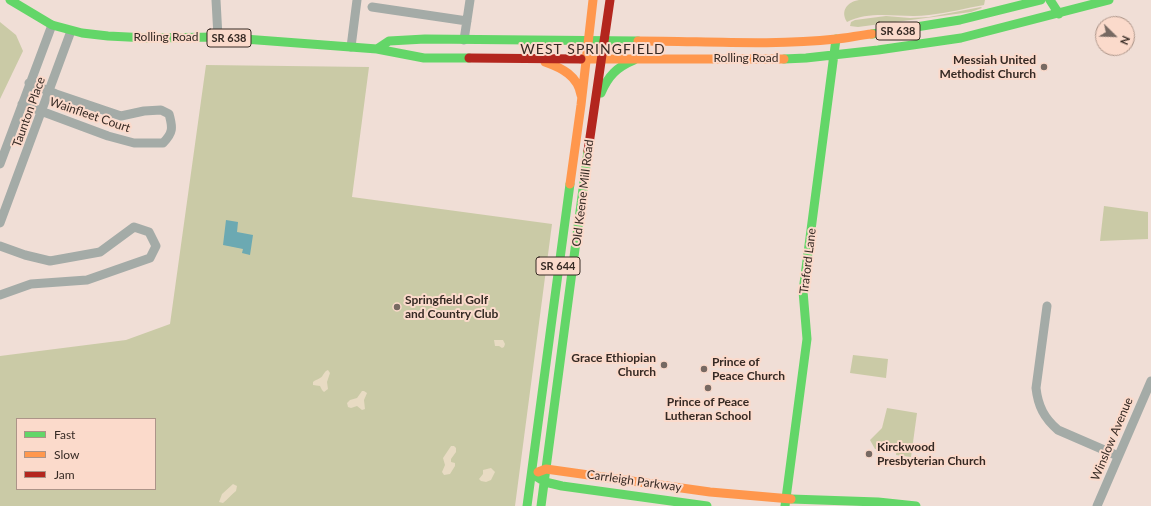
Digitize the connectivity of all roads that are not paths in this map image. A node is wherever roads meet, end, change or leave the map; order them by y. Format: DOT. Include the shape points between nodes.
graph roads {
  1 [pos="10,0"];
  2 [pos="216,0"];
  3 [pos="357,0"];
  4 [pos="470,0"];
  5 [pos="593,0"];
  6 [pos="610,0"];
  7 [pos="1041,0"];
  8 [pos="1050,0"];
  9 [pos="1109,0"];
  10 [pos="372,7"];
  11 [pos="1059,14"];
  12 [pos="467,21"];
  13 [pos="52,24"];
  14 [pos="71,31"];
  15 [pos="218,37"];
  16 [pos="836,39"];
  17 [pos="464,40"];
  18 [pos="588,40"];
  19 [pos="604,41"];
  20 [pos="350,47"];
  21 [pos="378,49"];
  22 [pos="834,56"];
  23 [pos="533,58"];
  24 [pos="602,58"];
  25 [pos="640,58"];
  26 [pos="586,59"];
  27 [pos="29,83"];
  28 [pos="49,91"];
  29 [pos="22,104"];
  30 [pos="581,106"];
  31 [pos="42,112"];
  32 [pos="594,113"];
  33 [pos="0,164"];
  34 [pos="0,223"];
  35 [pos="0,246"];
  36 [pos="0,295"];
  37 [pos="1047,306"];
  38 [pos="1151,381"];
  39 [pos="1118,456"];
  40 [pos="546,469"];
  41 [pos="531,474"];
  42 [pos="545,482"];
  43 [pos="785,502"];
  44 [pos="859,504"];
  45 [pos="527,506"];
  46 [pos="542,506"];
  47 [pos="707,506"];
  48 [pos="916,506"];
  49 [pos="1097,506"];
  1 -- 13 [label="main road, Rolling Road / SR 638"];
  2 -- 15 [label="street"];
  3 -- 20 [label="street"];
  4 -- 12 [label="street"];
  5 -- 18 [label="main road, Old Keene Mill Road / SR 644"];
  6 -- 19 [label="main road, Old Keene Mill Road / SR 644"];
  7 -- 16 [label="main road, Rolling Road / SR 638" via="960,20"];
  8 -- 11 [label="main road"];
  9 -- 11 [label="main road, Rolling Road / SR 638"];
  10 -- 12 [label="street"];
  11 -- 22 [label="main road, Rolling Road / SR 638" via="961,38"];
  12 -- 17 [label="street"];
  13 -- 14 [label="main road, Rolling Road / SR 638"];
  13 -- 27 [label="street, Taunton Place"];
  14 -- 15 [label="main road, Rolling Road / SR 638" via="108,36"];
  14 -- 28 [label="street, Taunton Place"];
  15 -- 20 [label="main road, Rolling Road / SR 638"];
  16 -- 19 [label="main road, Rolling Road / SR 638" via="766,42"];
  16 -- 22 [label="main road, Traford Lane"];
  17 -- 18 [label="main road, Rolling Road / SR 638"];
  17 -- 21 [label="main road, Rolling Road / SR 638" via="389,41"];
  18 -- 19 [label="main road, Rolling Road / SR 638"];
  18 -- 26 [label="main road, Old Keene Mill Road / SR 644"];
  19 -- 24 [label="main road, Old Keene Mill Road / SR 644"];
  20 -- 21 [label="main road, Rolling Road / SR 638"];
  21 -- 23 [label="main road, Rolling Road / SR 638" via="424,58"];
  22 -- 25 [label="main road, Rolling Road / SR 638" via="766,59"];
  22 -- 43 [label="main road, Traford Lane" via="803,291 808,329"];
  23 -- 26 [label="main road, Rolling Road / SR 638"];
  23 -- 30 [label="main road" via="561,68 577,81 581,90"];
  24 -- 25 [label="main road, Rolling Road / SR 638"];
  24 -- 26 [label="main road, Rolling Road / SR 638"];
  24 -- 32 [label="main road, Old Keene Mill Road / SR 644"];
  25 -- 32 [label="main road" via="622,64 613,72 605,83"];
  26 -- 30 [label="main road, Old Keene Mill Road / SR 644"];
  27 -- 28 [label="street, Wainfleet Court"];
  27 -- 29 [label="street, Taunton Place"];
  28 -- 31 [label="street, Taunton Place"];
  28 -- 31 [label="street, Wainfleet Court" via="121,116 161,110 169,114 172,126 169,137 163,143 134,143"];
  29 -- 31 [label="street, Wainfleet Court"];
  29 -- 33 [label="street, Taunton Place"];
  30 -- 41 [label="main road, Old Keene Mill Road / SR 644"];
  31 -- 34 [label="street, Taunton Place"];
  32 -- 40 [label="main road, Old Keene Mill Road / SR 644"];
  35 -- 36 [label="street" via="50,261 100,252 134,227 149,232 156,246 150,258 87,280 31,284"];
  37 -- 39 [label="street" via="1036,388 1041,410 1050,424 1058,430"];
  38 -- 39 [label="street, Winslow Avenue"];
  39 -- 49 [label="street, Winslow Avenue"];
  40 -- 41 [label="main road, Carrleigh Parkway"];
  40 -- 42 [label="main road, Old Keene Mill Road / SR 644"];
  40 -- 43 [label="main road, Carrleigh Parkway"];
  41 -- 42 [label="main road, Carrleigh Parkway"];
  41 -- 45 [label="main road, Old Keene Mill Road / SR 644"];
  42 -- 46 [label="main road, Old Keene Mill Road / SR 644"];
  42 -- 47 [label="main road, Carrleigh Parkway"];
  43 -- 44 [label="main road, Carrleigh Parkway"];
  44 -- 48 [label="main road, Carrleigh Parkway"];
}
